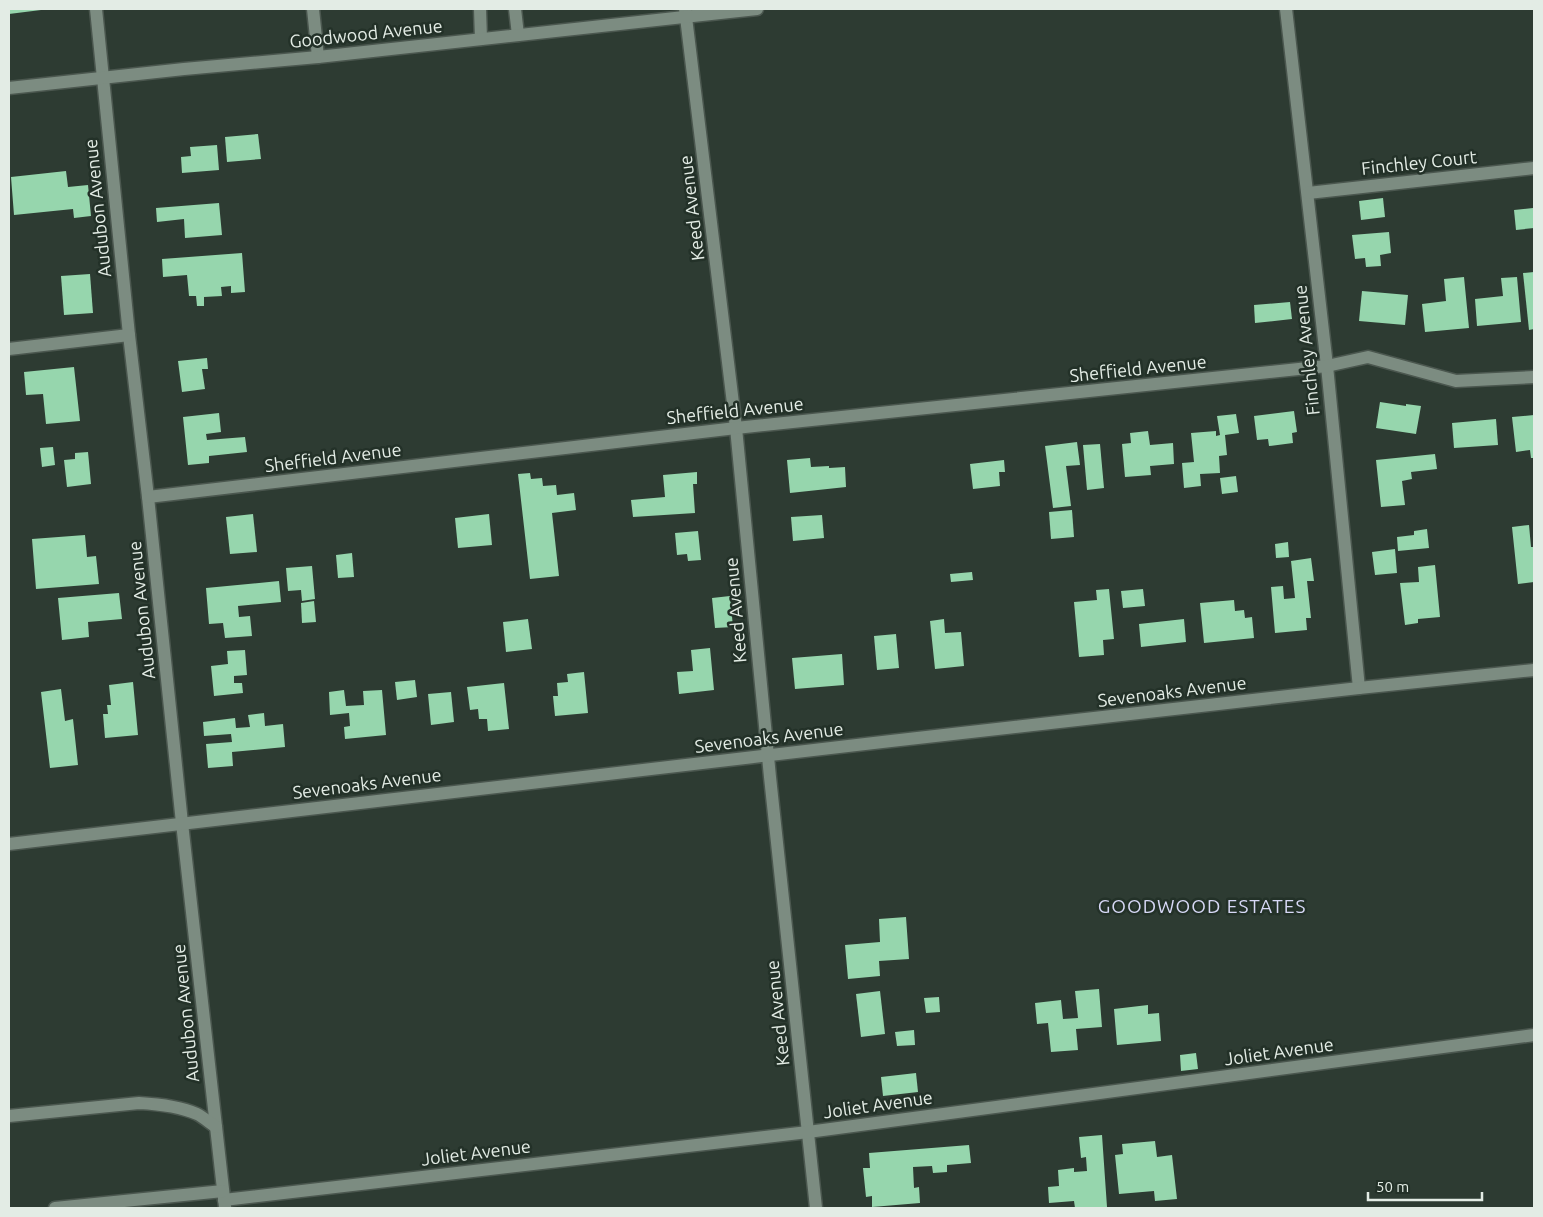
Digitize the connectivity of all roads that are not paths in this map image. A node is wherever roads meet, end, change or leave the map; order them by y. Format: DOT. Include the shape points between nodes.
graph roads {
  1 [pos="96,9"];
  2 [pos="313,9"];
  3 [pos="480,9"];
  4 [pos="515,9"];
  5 [pos="757,9"];
  6 [pos="1286,9"];
  7 [pos="686,13"];
  8 [pos="518,35"];
  9 [pos="481,39"];
  10 [pos="318,57"];
  11 [pos="102,78"];
  12 [pos="9,88"];
  13 [pos="1534,168"];
  14 [pos="1308,193"];
  15 [pos="129,335"];
  16 [pos="9,349"];
  17 [pos="1327,366"];
  18 [pos="1534,377"];
  19 [pos="736,428"];
  20 [pos="148,497"];
  21 [pos="1534,670"];
  22 [pos="1359,688"];
  23 [pos="768,756"];
  24 [pos="182,823"];
  25 [pos="9,844"];
  26 [pos="1534,1035"];
  27 [pos="9,1116"];
  28 [pos="216,1127"];
  29 [pos="808,1132"];
  30 [pos="224,1200"];
  31 [pos="54,1208"];
  32 [pos="816,1208"];
  1 -- 11 [label="street, Audubon Avenue"];
  2 -- 10 [label="street"];
  3 -- 9 [label="street"];
  4 -- 8 [label="street"];
  5 -- 7 [label="street, Goodwood Avenue"];
  6 -- 14 [label="street, Finchley Avenue"];
  7 -- 8 [label="street, Goodwood Avenue"];
  7 -- 19 [label="street, Keed Avenue"];
  8 -- 9 [label="street, Goodwood Avenue"];
  9 -- 10 [label="street, Goodwood Avenue"];
  10 -- 11 [label="street, Goodwood Avenue"];
  11 -- 12 [label="street, Goodwood Avenue"];
  11 -- 15 [label="street, Audubon Avenue"];
  13 -- 14 [label="street, Finchley Court"];
  14 -- 17 [label="street, Finchley Avenue"];
  15 -- 16 [label="street"];
  15 -- 20 [label="street, Audubon Avenue"];
  17 -- 18 [label="street, Sheffield Avenue" via="1368,356 1456,381"];
  17 -- 19 [label="street, Sheffield Avenue"];
  17 -- 22 [label="street, Finchley Avenue"];
  19 -- 20 [label="street, Sheffield Avenue"];
  19 -- 23 [label="street, Keed Avenue"];
  20 -- 24 [label="street, Audubon Avenue"];
  21 -- 22 [label="street, Sevenoaks Avenue"];
  22 -- 23 [label="street, Sevenoaks Avenue"];
  23 -- 24 [label="street, Sevenoaks Avenue"];
  23 -- 29 [label="street, Keed Avenue"];
  24 -- 25 [label="street, Sevenoaks Avenue"];
  24 -- 28 [label="street, Audubon Avenue"];
  26 -- 29 [label="street, Joliet Avenue"];
  27 -- 28 [label="street" via="139,1103 197,1114"];
  28 -- 30 [label="street, Audubon Avenue"];
  29 -- 30 [label="street, Joliet Avenue"];
  29 -- 32 [label="street, Keed Avenue"];
  30 -- 31 [label="street, Joliet Avenue"];
}
